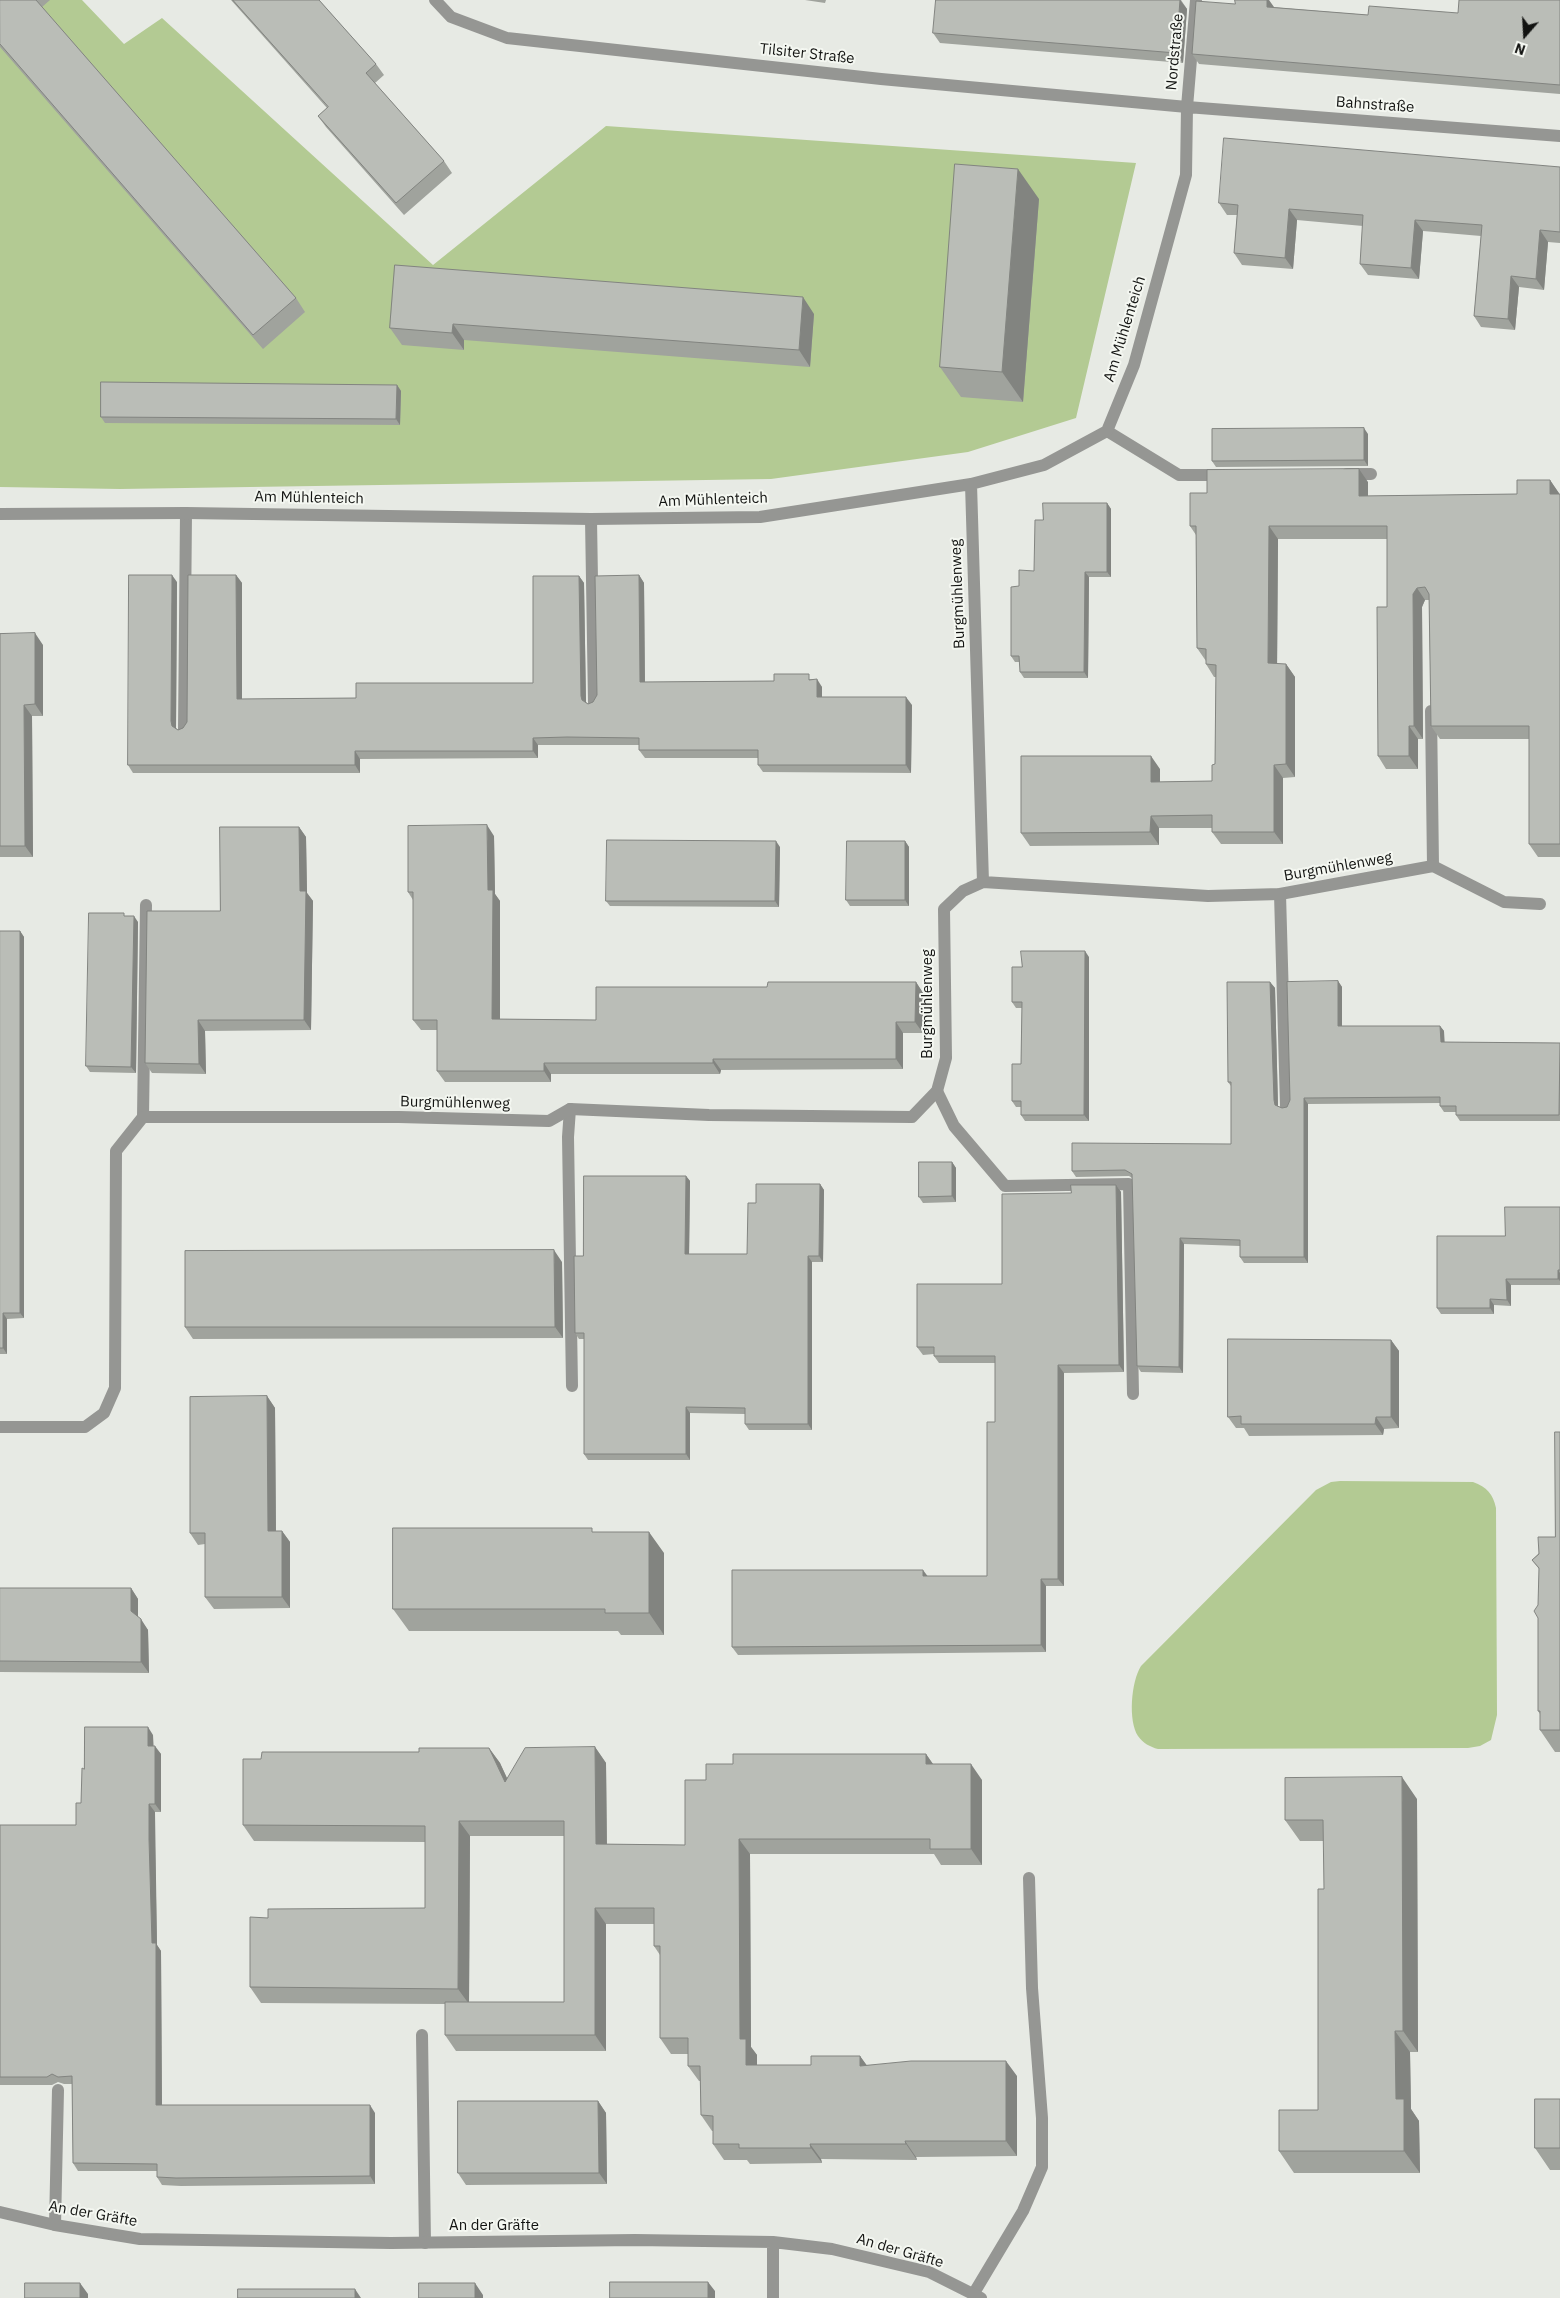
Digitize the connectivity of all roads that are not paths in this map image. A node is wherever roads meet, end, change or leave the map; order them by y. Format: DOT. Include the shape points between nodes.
graph roads {
  1 [pos="435,0"];
  2 [pos="1196,0"];
  3 [pos="1187,107"];
  4 [pos="1560,136"];
  5 [pos="1107,431"];
  6 [pos="1333,474"];
  7 [pos="1371,474"];
  8 [pos="1237,475"];
  9 [pos="971,484"];
  10 [pos="186,513"];
  11 [pos="0,514"];
  12 [pos="591,519"];
  13 [pos="1431,697"];
  14 [pos="594,703"];
  15 [pos="184,729"];
  16 [pos="1433,866"];
  17 [pos="983,882"];
  18 [pos="1280,894"];
  19 [pos="1540,904"];
  20 [pos="146,905"];
  21 [pos="937,1091"];
  22 [pos="1286,1106"];
  23 [pos="570,1109"];
  24 [pos="143,1117"];
  25 [pos="572,1386"];
  26 [pos="1133,1394"];
  27 [pos="0,1427"];
  28 [pos="1029,1878"];
  29 [pos="422,2035"];
  30 [pos="58,2090"];
  31 [pos="0,2212"];
  32 [pos="55,2225"];
  33 [pos="773,2242"];
  34 [pos="425,2243"];
  35 [pos="978,2296"];
  36 [pos="773,2298"];
  1 -- 3 [label="street, Tilsiter Straße" via="451,17 507,38 881,79"];
  2 -- 3 [label="street, Nordstraße"];
  3 -- 4 [label="street, Bahnstraße"];
  3 -- 5 [label="street, Am Mühlenteich" via="1186,175 1134,365"];
  5 -- 8 [label="street" via="1179,476"];
  5 -- 9 [label="street, Am Mühlenteich" via="1044,465"];
  6 -- 7 [label="street"];
  9 -- 12 [label="street, Am Mühlenteich" via="760,517"];
  9 -- 17 [label="street, Burgmühlenweg"];
  10 -- 11 [label="street, Am Mühlenteich"];
  10 -- 12 [label="street, Am Mühlenteich"];
  10 -- 15 [label="street"];
  12 -- 14 [label="street"];
  13 -- 16 [label="street"];
  16 -- 18 [label="street, Burgmühlenweg"];
  16 -- 19 [label="street" via="1504,902"];
  17 -- 18 [label="street, Burgmühlenweg" via="1208,896"];
  17 -- 21 [label="street, Burgmühlenweg" via="963,891 944,909 946,1058"];
  18 -- 22 [label="street"];
  20 -- 24 [label="street"];
  21 -- 23 [label="street, Burgmühlenweg" via="912,1117 699,1115"];
  21 -- 26 [label="street" via="954,1126 1004,1186 1129,1184"];
  23 -- 24 [label="street, Burgmühlenweg" via="549,1121 399,1117"];
  23 -- 25 [label="street"];
  24 -- 27 [label="street" via="116,1151 115,1388 104,1413 85,1427"];
  28 -- 35 [label="street" via="1042,2168"];
  29 -- 34 [label="street"];
  30 -- 32 [label="street"];
  31 -- 32 [label="street, An der Gräfte"];
  32 -- 34 [label="street, An der Gräfte" via="140,2239"];
  33 -- 34 [label="street, An der Gräfte"];
  33 -- 35 [label="street, An der Gräfte" via="832,2249 929,2272"];
  33 -- 36 [label="street"];
}
